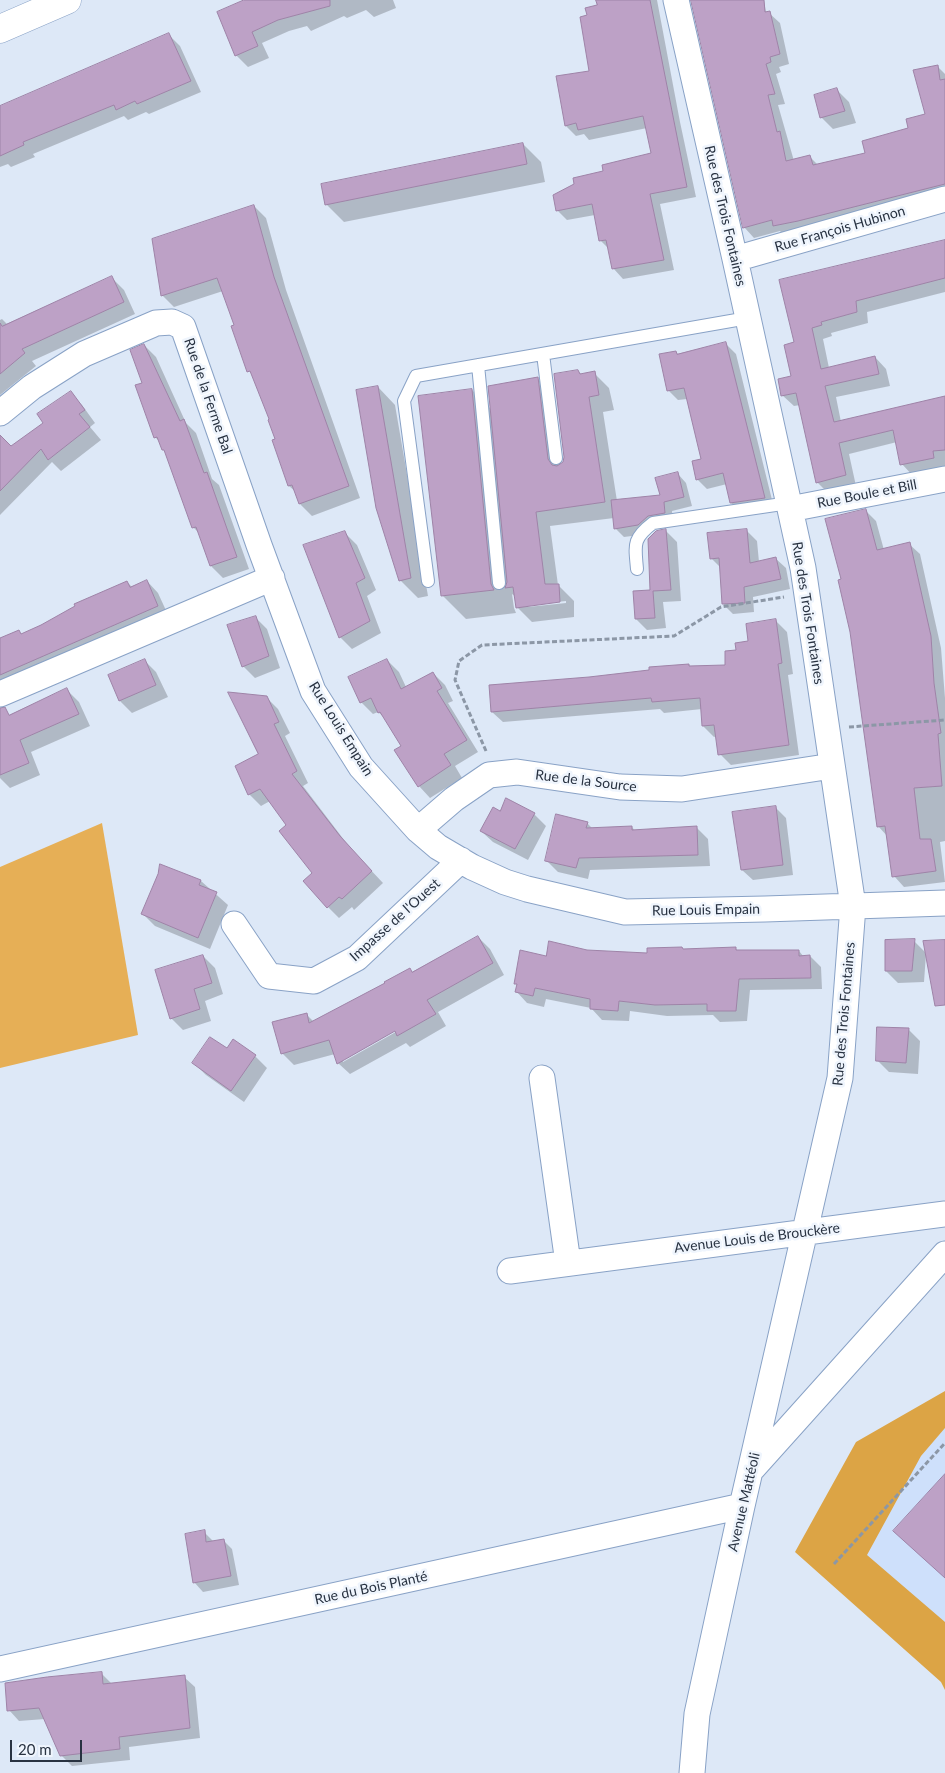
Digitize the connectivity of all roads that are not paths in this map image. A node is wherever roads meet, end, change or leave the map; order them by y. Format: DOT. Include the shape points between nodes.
graph roads {
  1 [pos="67,0"];
  2 [pos="676,0"];
  3 [pos="0,29"];
  4 [pos="945,199"];
  5 [pos="735,259"];
  6 [pos="748,318"];
  7 [pos="542,354"];
  8 [pos="478,365"];
  9 [pos="0,413"];
  10 [pos="556,458"];
  11 [pos="945,479"];
  12 [pos="789,506"];
  13 [pos="637,569"];
  14 [pos="272,578"];
  15 [pos="428,581"];
  16 [pos="499,583"];
  17 [pos="0,694"];
  18 [pos="832,766"];
  19 [pos="418,830"];
  20 [pos="461,860"];
  21 [pos="945,903"];
  22 [pos="853,906"];
  23 [pos="234,924"];
  24 [pos="542,1078"];
  25 [pos="945,1214"];
  26 [pos="806,1232"];
  27 [pos="945,1254"];
  28 [pos="568,1263"];
  29 [pos="510,1271"];
  30 [pos="752,1469"];
  31 [pos="742,1506"];
  32 [pos="0,1669"];
  33 [pos="692,1773"];
  1 -- 3 [label="main road"];
  2 -- 5 [label="street, Rue des Trois Fontaines"];
  4 -- 5 [label="street, Rue François Hubinon"];
  5 -- 6 [label="street, Rue des Trois Fontaines"];
  6 -- 7 [label="lane"];
  6 -- 12 [label="street, Rue des Trois Fontaines"];
  7 -- 8 [label="lane"];
  7 -- 10 [label="lane"];
  8 -- 15 [label="lane" via="416,376 404,401"];
  8 -- 16 [label="lane"];
  9 -- 14 [label="street, Rue de la Ferme Bal" via="32,387 84,354 156,323 172,322 183,327"];
  11 -- 12 [label="street, Rue Boule et Bill"];
  12 -- 13 [label="lane" via="653,524 640,533 635,548"];
  12 -- 18 [label="street, Rue des Trois Fontaines" via="807,594"];
  14 -- 17 [label="street"];
  14 -- 19 [label="street, Rue Louis Empain" via="313,691 361,767"];
  18 -- 19 [label="street, Rue de la Source" via="682,789 620,787 517,772 497,774 454,799"];
  18 -- 22 [label="street, Rue des Trois Fontaines"];
  19 -- 20 [label="street, Rue Louis Empain"];
  20 -- 22 [label="street, Rue Louis Empain" via="527,889 625,912"];
  20 -- 23 [label="street, Impasse de l'Ouest" via="357,958 314,981 270,976"];
  21 -- 22 [label="street, Rue Louis Empain"];
  22 -- 26 [label="street, Rue des Trois Fontaines" via="840,1078"];
  24 -- 28 [label="street"];
  25 -- 26 [label="street, Avenue Louis de Brouckère"];
  26 -- 28 [label="street, Avenue Louis de Brouckère"];
  26 -- 30 [label="street, Avenue Mattéoli"];
  27 -- 30 [label="street"];
  28 -- 29 [label="street, Avenue Louis de Brouckère"];
  30 -- 31 [label="street, Avenue Mattéoli"];
  31 -- 32 [label="street, Rue du Bois Planté"];
  31 -- 33 [label="street, Avenue Mattéoli" via="697,1714"];
}
